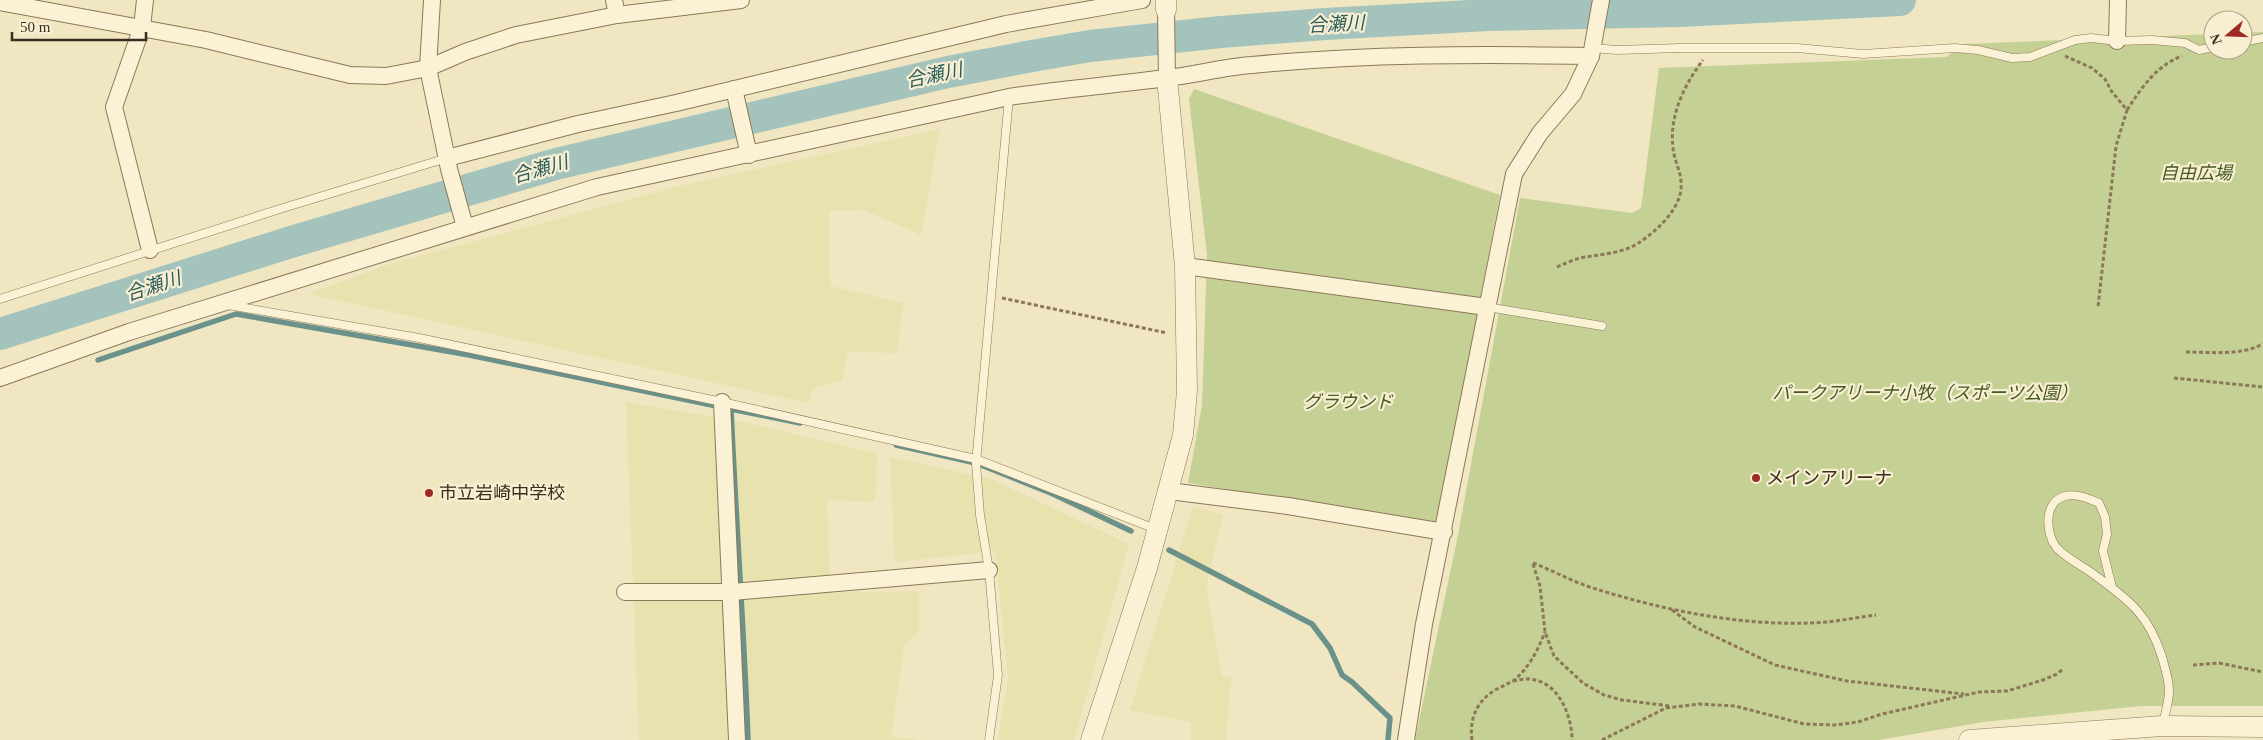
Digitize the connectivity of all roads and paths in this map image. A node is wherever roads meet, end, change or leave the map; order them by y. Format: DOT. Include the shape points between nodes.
graph roads {
  1 [pos="145,0"];
  2 [pos="432,0"];
  3 [pos="741,0"];
  4 [pos="1142,0"];
  5 [pos="1601,0"];
  6 [pos="2118,0"];
  7 [pos="711,1"];
  8 [pos="0,2"];
  9 [pos="1166,5"];
  10 [pos="615,8"];
  11 [pos="142,27"];
  12 [pos="2117,41"];
  13 [pos="1729,47"];
  14 [pos="2203,49"];
  15 [pos="2199,50"];
  16 [pos="1592,52"];
  17 [pos="2041,53"];
  18 [pos="428,68"];
  19 [pos="1167,78"];
  20 [pos="734,89"];
  21 [pos="1009,97"];
  22 [pos="2127,110"];
  23 [pos="749,155"];
  24 [pos="448,163"];
  25 [pos="464,222"];
  26 [pos="150,250"];
  27 [pos="1185,266"];
  28 [pos="1557,267"];
  29 [pos="991,295"];
  30 [pos="0,299"];
  31 [pos="224,304"];
  32 [pos="1487,307"];
  33 [pos="2098,307"];
  34 [pos="1602,326"];
  35 [pos="1187,337"];
  36 [pos="2263,344"];
  37 [pos="2186,352"];
  38 [pos="0,378"];
  39 [pos="2174,378"];
  40 [pos="2263,387"];
  41 [pos="722,402"];
  42 [pos="976,459"];
  43 [pos="1169,491"];
  44 [pos="1158,530"];
  45 [pos="1444,532"];
  46 [pos="989,570"];
  47 [pos="2112,587"];
  48 [pos="740,591"];
  49 [pos="625,592"];
  50 [pos="1671,609"];
  51 [pos="1876,615"];
  52 [pos="1545,632"];
  53 [pos="2193,665"];
  54 [pos="2063,669"];
  55 [pos="2263,672"];
  56 [pos="1512,681"];
  57 [pos="1967,694"];
  58 [pos="1674,707"];
  59 [pos="2263,727"];
  60 [pos="2162,733"];
  61 [pos="737,740"];
  62 [pos="989,740"];
  63 [pos="1091,740"];
  64 [pos="1406,740"];
  65 [pos="1472,740"];
  66 [pos="1572,740"];
  67 [pos="1602,740"];
  68 [pos="1969,740"];
  1 -- 11 [label="street"];
  2 -- 18 [label="street"];
  3 -- 7 [label="street"];
  4 -- 20 [label="street" via="1006,24"];
  5 -- 16 [label="street"];
  6 -- 12 [label="street"];
  7 -- 10 [label="street"];
  8 -- 11 [label="street"];
  9 -- 19 [label="street"];
  10 -- 18 [label="street" via="465,52"];
  11 -- 18 [label="street" via="350,76 386,76"];
  11 -- 26 [label="street" via="114,107"];
  12 -- 15 [label="lane" via="2185,43"];
  12 -- 17 [label="lane" via="2075,40"];
  13 -- 16 [label="lane"];
  13 -- 17 [label="lane" via="1797,48 1863,54 1955,48 2012,58"];
  13 -- 28 [label="path" via="1704,60 1681,95 1674,122 1673,148 1681,196 1673,211 1654,232 1636,245 1613,253 1583,257"];
  14 -- 15 [label="lane"];
  15 -- 22 [label="path" via="2164,64"];
  16 -- 19 [label="street" via="1322,60 1250,65"];
  16 -- 32 [label="street" via="1573,94 1540,133 1514,174"];
  17 -- 22 [label="path" via="2065,56 2092,68 2105,79"];
  18 -- 24 [label="street"];
  19 -- 21 [label="street"];
  19 -- 27 [label="street"];
  20 -- 23 [label="street"];
  20 -- 24 [label="street" via="578,124"];
  21 -- 23 [label="street"];
  21 -- 29 [label="lane"];
  22 -- 33 [label="path" via="2116,146"];
  23 -- 25 [label="street" via="597,188"];
  24 -- 25 [label="street"];
  24 -- 26 [label="lane"];
  25 -- 31 [label="street"];
  26 -- 30 [label="lane"];
  27 -- 32 [label="street"];
  27 -- 35 [label="street"];
  29 -- 35 [label="path"];
  29 -- 42 [label="lane"];
  31 -- 38 [label="street" via="128,332"];
  31 -- 41 [label="lane" via="419,338"];
  32 -- 34 [label="lane"];
  32 -- 45 [label="street"];
  35 -- 43 [label="street" via="1183,435"];
  36 -- 37 [label="path" via="2231,353"];
  39 -- 40 [label="path"];
  41 -- 42 [label="lane"];
  41 -- 48 [label="street"];
  42 -- 44 [label="lane"];
  42 -- 46 [label="lane" via="980,515"];
  43 -- 44 [label="street"];
  43 -- 45 [label="street" via="1288,506"];
  44 -- 63 [label="street"];
  45 -- 64 [label="street" via="1424,624"];
  46 -- 48 [label="street"];
  46 -- 62 [label="lane" via="998,675"];
  47 -- 47 [label="lane" via="2056,548 2049,533 2047,516 2056,500 2074,495 2099,503 2105,516 2107,534 2103,551"];
  47 -- 60 [label="lane" via="2143,615 2159,648 2169,692"];
  48 -- 49 [label="street"];
  48 -- 61 [label="street"];
  50 -- 51 [label="path" via="1760,622 1827,622"];
  50 -- 52 [label="path" via="1594,589 1533,563 1540,586"];
  50 -- 57 [label="path" via="1695,627 1775,665 1847,681"];
  52 -- 56 [label="path" via="1534,657"];
  52 -- 58 [label="path" via="1554,656 1584,683 1604,695"];
  53 -- 55 [label="path" via="2219,663"];
  54 -- 57 [label="path" via="2043,680 2007,691"];
  56 -- 65 [label="path" via="1479,704 1472,721"];
  56 -- 66 [label="path" via="1529,679 1544,683 1557,695 1567,711"];
  57 -- 58 [label="path" via="1858,722 1835,724 1804,724 1735,706 1699,704"];
  58 -- 67 [label="path"];
  59 -- 60 [label="street"];
  60 -- 68 [label="street"];
}
